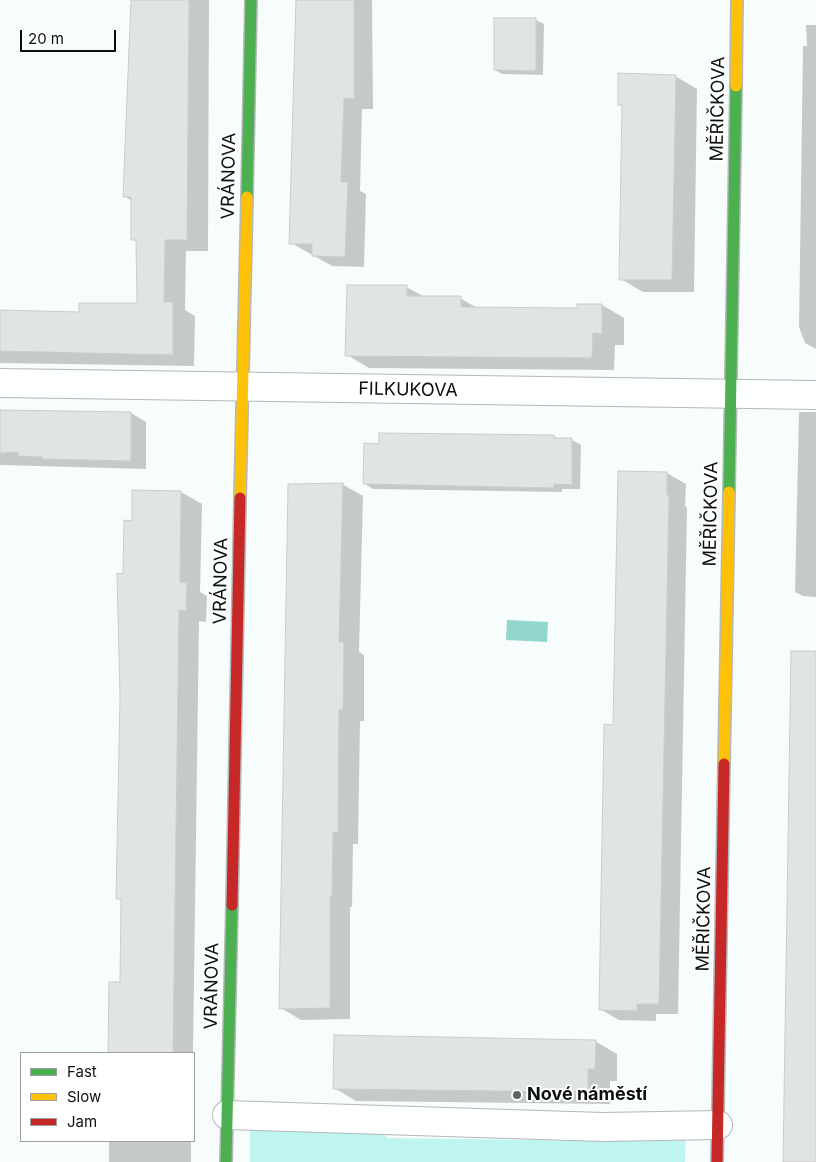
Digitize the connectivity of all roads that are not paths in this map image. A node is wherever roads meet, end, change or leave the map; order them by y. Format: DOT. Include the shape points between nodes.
graph roads {
  1 [pos="251,0"];
  2 [pos="737,0"];
  3 [pos="0,383"];
  4 [pos="242,388"];
  5 [pos="730,394"];
  6 [pos="816,395"];
  7 [pos="227,1115"];
  8 [pos="718,1125"];
  9 [pos="226,1162"];
  10 [pos="718,1162"];
  1 -- 4 [label="street, VRÁNOVA"];
  2 -- 5 [label="street, MĚŘIČKOVA"];
  3 -- 4 [label="street, FILKUKOVA"];
  4 -- 5 [label="street, FILKUKOVA"];
  4 -- 7 [label="street, VRÁNOVA"];
  5 -- 6 [label="street, FILKUKOVA"];
  5 -- 8 [label="street, MĚŘIČKOVA"];
  7 -- 8 [label="street" via="584,1126"];
  7 -- 9 [label="street, VRÁNOVA"];
  8 -- 10 [label="street"];
}
